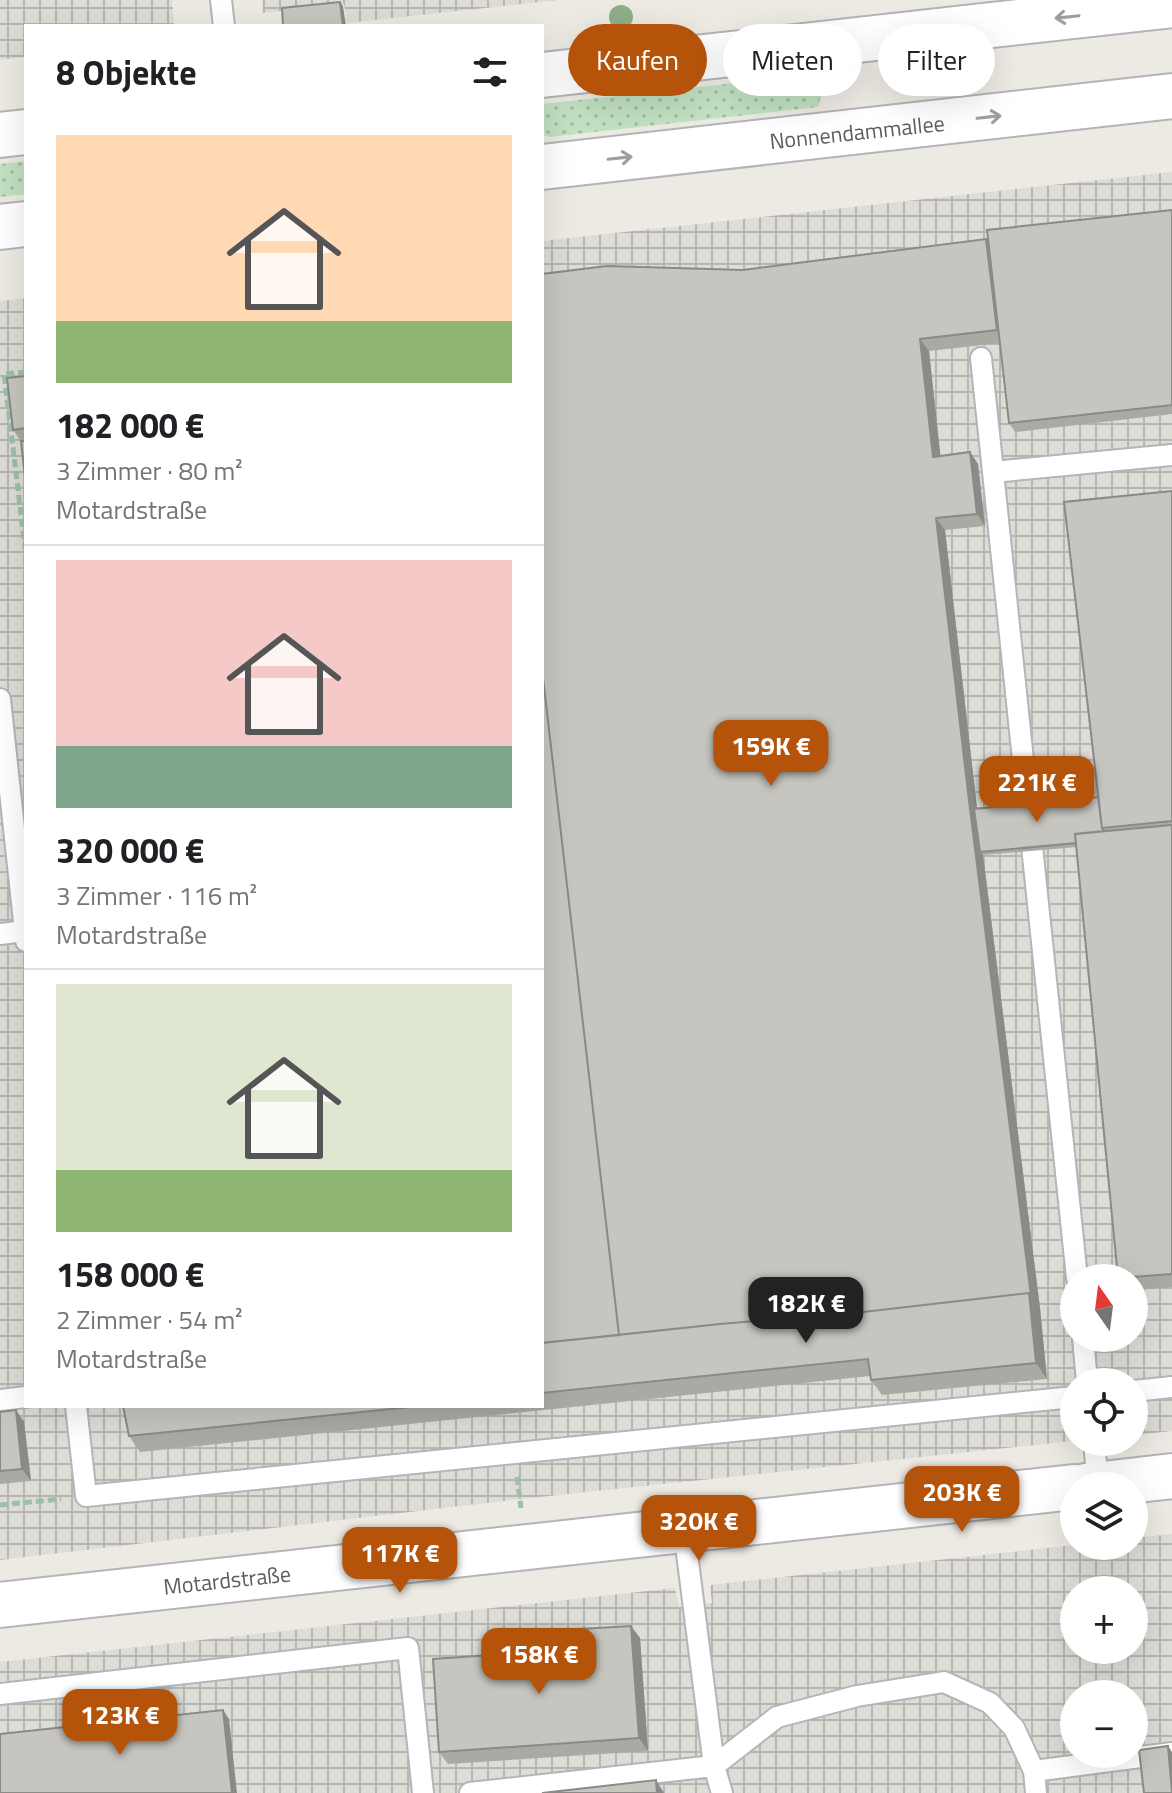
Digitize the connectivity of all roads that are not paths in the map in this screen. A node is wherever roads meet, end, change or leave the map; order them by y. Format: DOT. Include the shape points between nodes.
graph roads {
  1 [pos="221,0"];
  2 [pos="1172,5"];
  3 [pos="224,24"];
  4 [pos="544,75"];
  5 [pos="1172,96"];
  6 [pos="24,132"];
  7 [pos="0,135"];
  8 [pos="544,167"];
  9 [pos="24,224"];
  10 [pos="0,227"];
  11 [pos="981,358"];
  12 [pos="1172,455"];
  13 [pos="993,472"];
  14 [pos="0,699"];
  15 [pos="24,922"];
  16 [pos="24,931"];
  17 [pos="0,934"];
  18 [pos="1076,1264"];
  19 [pos="1172,1387"];
  20 [pos="1148,1390"];
  21 [pos="24,1397"];
  22 [pos="1060,1398"];
  23 [pos="0,1400"];
  24 [pos="76,1408"];
  25 [pos="1172,1476"];
  26 [pos="1148,1479"];
  27 [pos="1060,1489"];
  28 [pos="684,1530"];
  29 [pos="0,1605"];
  30 [pos="0,1694"];
  31 [pos="1172,1753"];
  32 [pos="714,1766"];
  33 [pos="1034,1771"];
  34 [pos="423,1793"];
  35 [pos="470,1793"];
  36 [pos="722,1793"];
  37 [pos="1036,1793"];
  1 -- 3 [label="lane"];
  2 -- 4 [label="main road, one-way"];
  8 -- 5 [label="main road, Nonnendammallee, one-way"];
  6 -- 7 [label="main road"];
  9 -- 10 [label="main road"];
  11 -- 13 [label="lane"];
  12 -- 13 [label="lane"];
  13 -- 18 [label="lane"];
  14 -- 15 [label="lane"];
  16 -- 17 [label="lane"];
  19 -- 20 [label="lane"];
  21 -- 23 [label="lane"];
  22 -- 24 [label="lane" via="86,1496"];
  25 -- 26 [label="main road, Motardstraße"];
  27 -- 28 [label="main road, Motardstraße"];
  28 -- 29 [label="main road, Motardstraße"];
  28 -- 32 [label="lane"];
  30 -- 34 [label="lane" via="408,1648"];
  31 -- 33 [label="lane"];
  32 -- 33 [label="lane" via="777,1717 857,1696 944,1682 990,1703 1014,1728"];
  32 -- 35 [label="lane"];
  32 -- 36 [label="lane"];
  33 -- 37 [label="lane"];
}
